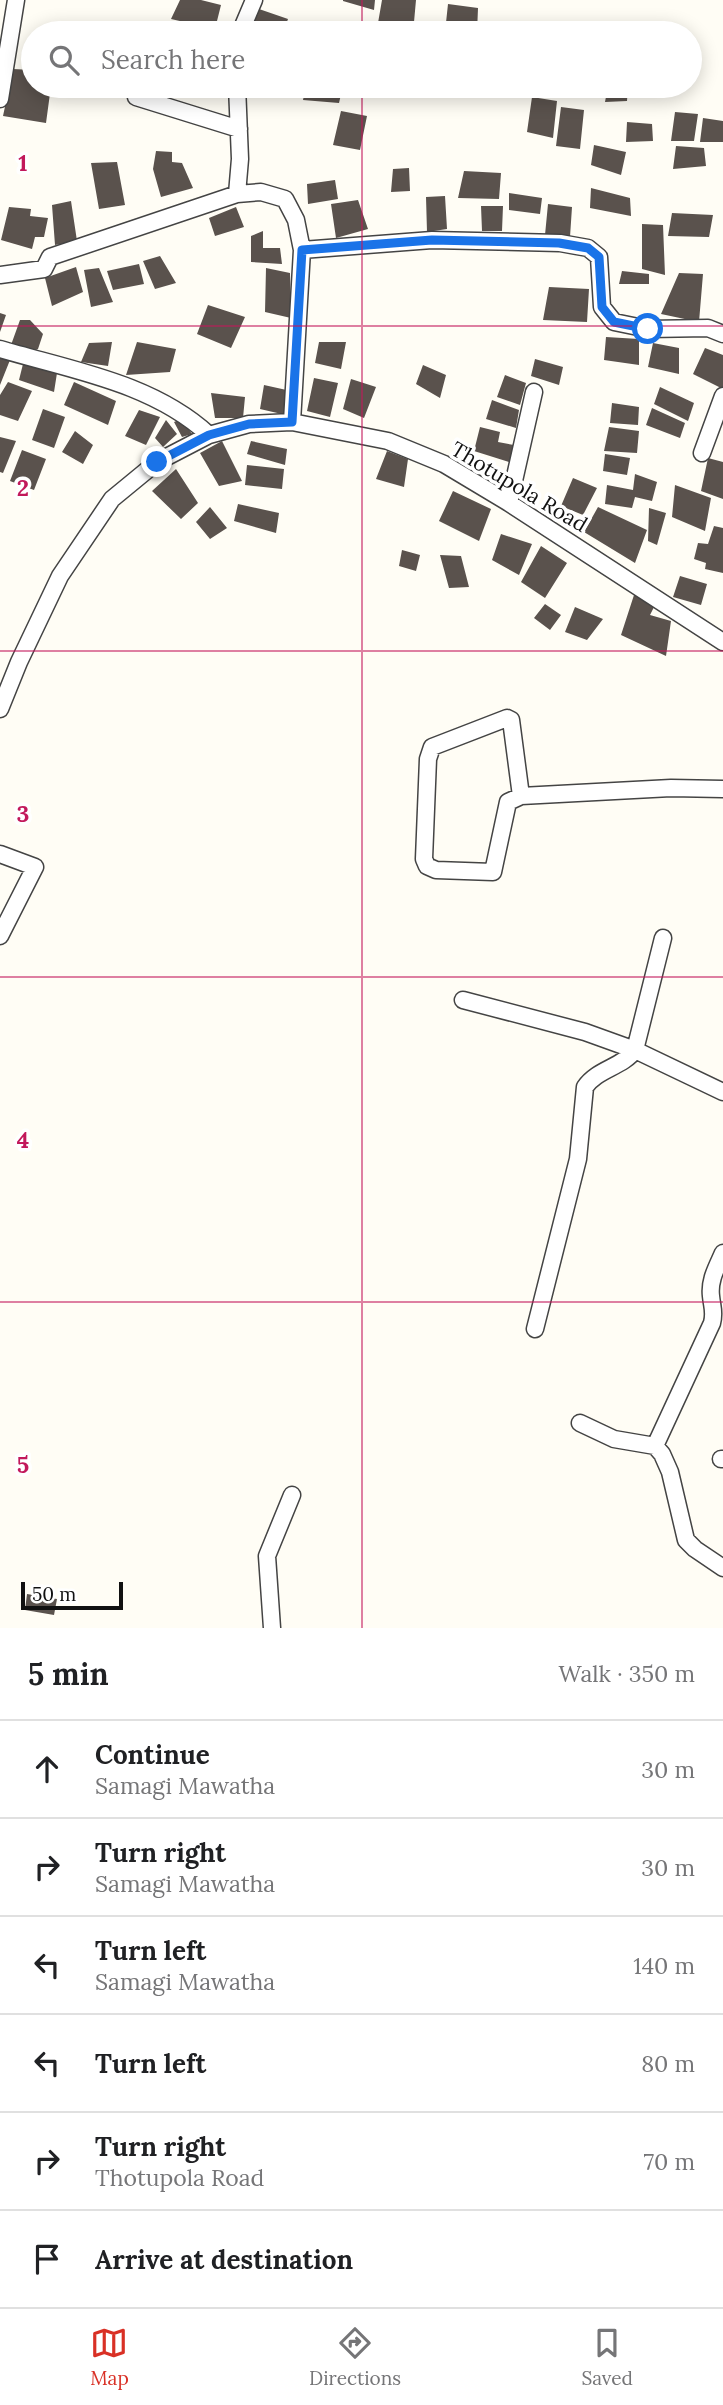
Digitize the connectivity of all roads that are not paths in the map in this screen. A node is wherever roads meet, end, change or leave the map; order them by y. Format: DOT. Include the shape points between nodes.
graph roads {
  1 [pos="16,0"];
  2 [pos="254,0"];
  3 [pos="245,21"];
  4 [pos="139,98"];
  5 [pos="238,98"];
  6 [pos="0,99"];
  7 [pos="239,129"];
  8 [pos="237,194"];
  9 [pos="302,250"];
  10 [pos="0,275"];
  11 [pos="723,334"];
  12 [pos="0,349"];
  13 [pos="534,392"];
  14 [pos="723,396"];
  15 [pos="292,422"];
  16 [pos="209,435"];
  17 [pos="702,453"];
  18 [pos="509,503"];
  19 [pos="723,642"];
  20 [pos="0,709"];
  21 [pos="723,789"];
  22 [pos="521,796"];
  23 [pos="0,854"];
  24 [pos="0,936"];
  25 [pos="663,938"];
  26 [pos="463,1000"];
  27 [pos="635,1049"];
  28 [pos="723,1092"];
  29 [pos="723,1253"];
  30 [pos="535,1329"];
  31 [pos="580,1423"];
  32 [pos="655,1446"];
  33 [pos="292,1495"];
  34 [pos="723,1568"];
  35 [pos="272,1628"];
  1 -- 6 [label="street"];
  2 -- 3 [label="street"];
  4 -- 7 [label="street"];
  5 -- 7 [label="street"];
  7 -- 8 [label="street"];
  8 -- 9 [label="street" via="261,192 285,199 296,220"];
  8 -- 10 [label="street" via="50,257 44,269"];
  9 -- 11 [label="street" via="432,240 559,243 588,248 599,257 602,307 614,322 648,329 708,328"];
  9 -- 15 [label="street"];
  12 -- 16 [label="street" via="155,398 194,420"];
  13 -- 18 [label="street"];
  14 -- 17 [label="street"];
  15 -- 16 [label="street, Thotupola Road" via="249,424"];
  15 -- 18 [label="street, Thotupola Road" via="388,441 444,464"];
  16 -- 20 [label="street, Thotupola Road" via="157,462 112,499 60,576"];
  18 -- 19 [label="street, Thotupola Road"];
  21 -- 22 [label="street"];
  22 -- 22 [label="street" via="511,720 506,718 432,747 427,866 494,872 508,802"];
  23 -- 24 [label="street" via="34,867"];
  25 -- 27 [label="street"];
  26 -- 27 [label="street"];
  27 -- 28 [label="street"];
  27 -- 30 [label="street" via="585,1087 578,1159"];
  29 -- 32 [label="street" via="712,1278 712,1323"];
  31 -- 32 [label="street" via="614,1439"];
  32 -- 34 [label="street" via="670,1472 686,1540"];
  33 -- 35 [label="street" via="267,1556"];
}
